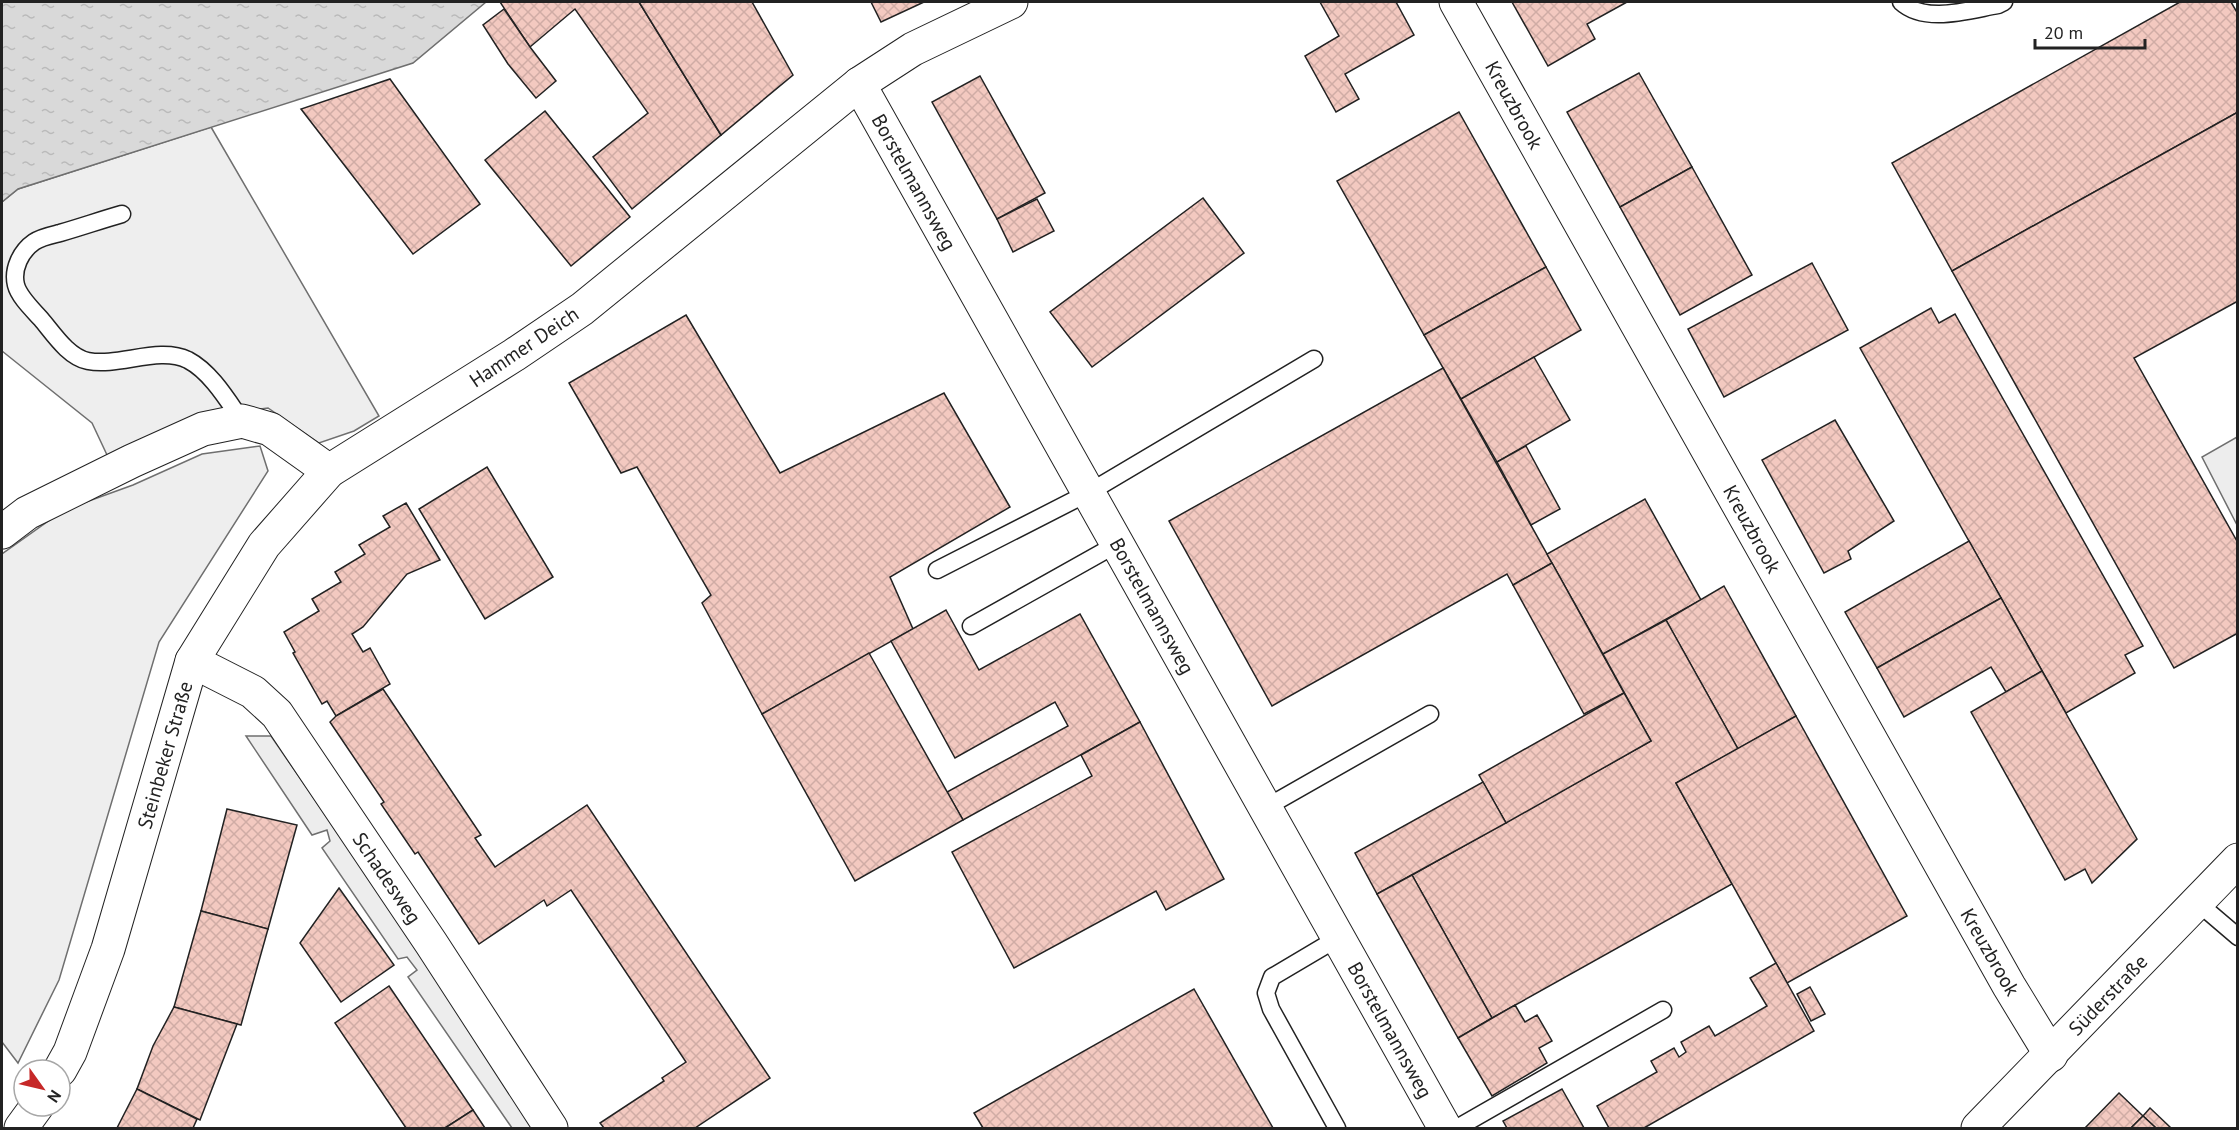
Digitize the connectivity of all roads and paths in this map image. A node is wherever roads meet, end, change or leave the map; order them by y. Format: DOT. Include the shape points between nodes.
graph roads {
  1 [pos="1011,2"];
  2 [pos="1456,2"];
  3 [pos="1901,2"];
  4 [pos="2004,2"];
  5 [pos="859,84"];
  6 [pos="122,214"];
  7 [pos="1314,358"];
  8 [pos="242,421"];
  9 [pos="329,471"];
  10 [pos="1088,493"];
  11 [pos="2,532"];
  12 [pos="1117,544"];
  13 [pos="937,570"];
  14 [pos="971,626"];
  15 [pos="192,661"];
  16 [pos="1430,714"];
  17 [pos="1265,808"];
  18 [pos="2238,860"];
  19 [pos="2197,902"];
  20 [pos="1338,938"];
  21 [pos="2238,938"];
  22 [pos="1663,1010"];
  23 [pos="2051,1055"];
  24 [pos="67,1058"];
  25 [pos="551,1128"];
  26 [pos="1337,1128"];
  27 [pos="1445,1128"];
  28 [pos="1457,1128"];
  29 [pos="1978,1128"];
  1 -- 5 [label="street, Hammer Deich" via="913,49"];
  2 -- 23 [label="street, Kreuzbrook"];
  3 -- 4 [label="lane" via="1908,8 1943,15"];
  5 -- 9 [label="street, Hammer Deich" via="582,309"];
  5 -- 10 [label="street, Borstelmannsweg"];
  6 -- 8 [label="lane" via="36,240 24,251 16,268 16,286 77,356 88,361 180,357 201,369"];
  7 -- 10 [label="lane"];
  8 -- 9 [label="street" via="270,429"];
  8 -- 11 [label="street" via="203,429 132,461 27,513"];
  9 -- 15 [label="street, Steinbeker Straße" via="264,545"];
  10 -- 12 [label="street, Borstelmannsweg"];
  10 -- 13 [label="lane"];
  12 -- 14 [label="lane"];
  12 -- 17 [label="street, Borstelmannsweg"];
  15 -- 24 [label="street, Steinbeker Straße" via="108,949"];
  15 -- 25 [label="street, Schadesweg" via="254,692 277,714"];
  16 -- 17 [label="lane"];
  17 -- 20 [label="street, Borstelmannsweg"];
  18 -- 19 [label="street, Süderstraße"];
  19 -- 21 [label="lane"];
  19 -- 23 [label="street, Süderstraße"];
  20 -- 26 [label="lane" via="1272,977 1266,993 1271,1009"];
  20 -- 27 [label="street, Borstelmannsweg"];
  22 -- 28 [label="lane"];
  23 -- 29 [label="street, Süderstraße"];
}
